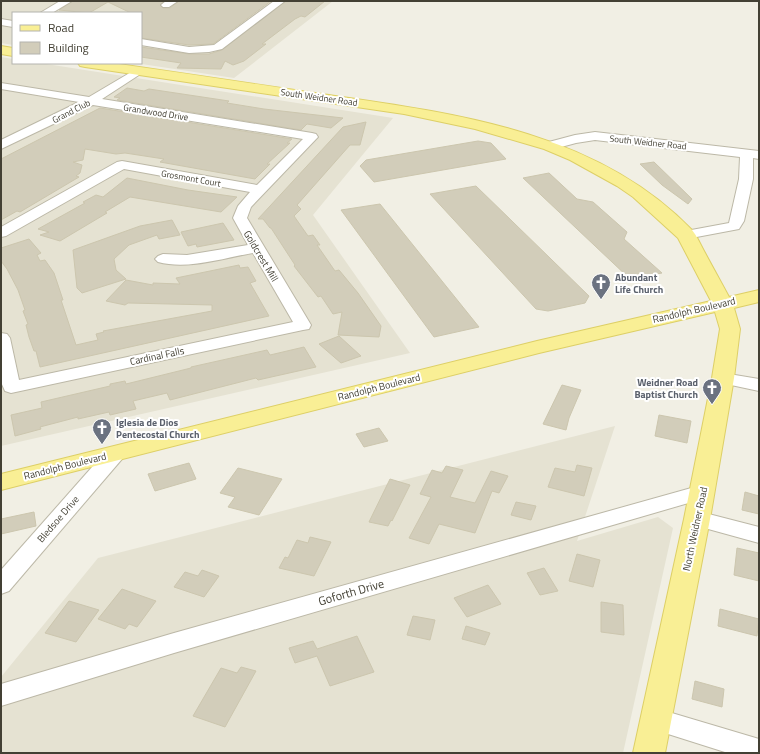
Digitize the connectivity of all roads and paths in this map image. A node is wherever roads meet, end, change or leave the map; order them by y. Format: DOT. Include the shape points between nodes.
graph roads {
  1 [pos="67,1"];
  2 [pos="280,1"];
  3 [pos="47,12"];
  4 [pos="1,22"];
  5 [pos="12,24"];
  6 [pos="142,42"];
  7 [pos="1,50"];
  8 [pos="12,52"];
  9 [pos="92,64"];
  10 [pos="138,71"];
  11 [pos="1,86"];
  12 [pos="91,101"];
  13 [pos="312,137"];
  14 [pos="1,145"];
  15 [pos="550,146"];
  16 [pos="753,154"];
  17 [pos="260,190"];
  18 [pos="1,233"];
  19 [pos="686,235"];
  20 [pos="256,248"];
  21 [pos="163,258"];
  22 [pos="759,296"];
  23 [pos="723,304"];
  24 [pos="303,324"];
  25 [pos="1,338"];
  26 [pos="723,378"];
  27 [pos="759,385"];
  28 [pos="115,454"];
  29 [pos="1,482"];
  30 [pos="702,492"];
  31 [pos="697,520"];
  32 [pos="759,535"];
  33 [pos="1,585"];
  34 [pos="1,695"];
  35 [pos="655,719"];
  36 [pos="759,751"];
  37 [pos="649,753"];
  1 -- 3 [label="street"];
  2 -- 6 [label="street" via="218,47 199,50"];
  4 -- 5 [label="street"];
  7 -- 8 [label="main road"];
  9 -- 10 [label="main road, South Weidner Road"];
  10 -- 12 [label="street, Grand Club"];
  10 -- 15 [label="main road, South Weidner Road" via="440,116"];
  11 -- 12 [label="street, Grandwood Drive"];
  12 -- 13 [label="street, Grandwood Drive"];
  12 -- 14 [label="street, Grand Club"];
  13 -- 17 [label="street, Goldcrest Mill"];
  15 -- 16 [label="street, South Weidner Road" via="595,136"];
  15 -- 19 [label="main road, South Weidner Road" via="623,182"];
  16 -- 19 [label="street, South Weidner Road" via="740,213 734,226"];
  17 -- 18 [label="street, Grosmont Court" via="122,165"];
  17 -- 20 [label="street, Goldcrest Mill" via="245,206 240,218"];
  19 -- 23 [label="main road, South Weidner Road"];
  20 -- 21 [label="street" via="187,260"];
  20 -- 24 [label="street, Goldcrest Mill"];
  22 -- 23 [label="main road, Randolph Boulevard"];
  23 -- 26 [label="main road, North Weidner Road" via="730,330"];
  23 -- 28 [label="main road, Randolph Boulevard" via="532,348"];
  24 -- 25 [label="street, Cardinal Falls" via="11,387"];
  26 -- 27 [label="street"];
  26 -- 30 [label="main road, North Weidner Road"];
  28 -- 29 [label="main road, Randolph Boulevard"];
  28 -- 33 [label="street, Bledsoe Drive"];
  30 -- 31 [label="main road, North Weidner Road"];
  30 -- 34 [label="street, Goforth Drive" via="204,634"];
  31 -- 32 [label="street"];
  31 -- 35 [label="main road, North Weidner Road"];
  35 -- 36 [label="street"];
  35 -- 37 [label="main road, North Weidner Road"];
}
